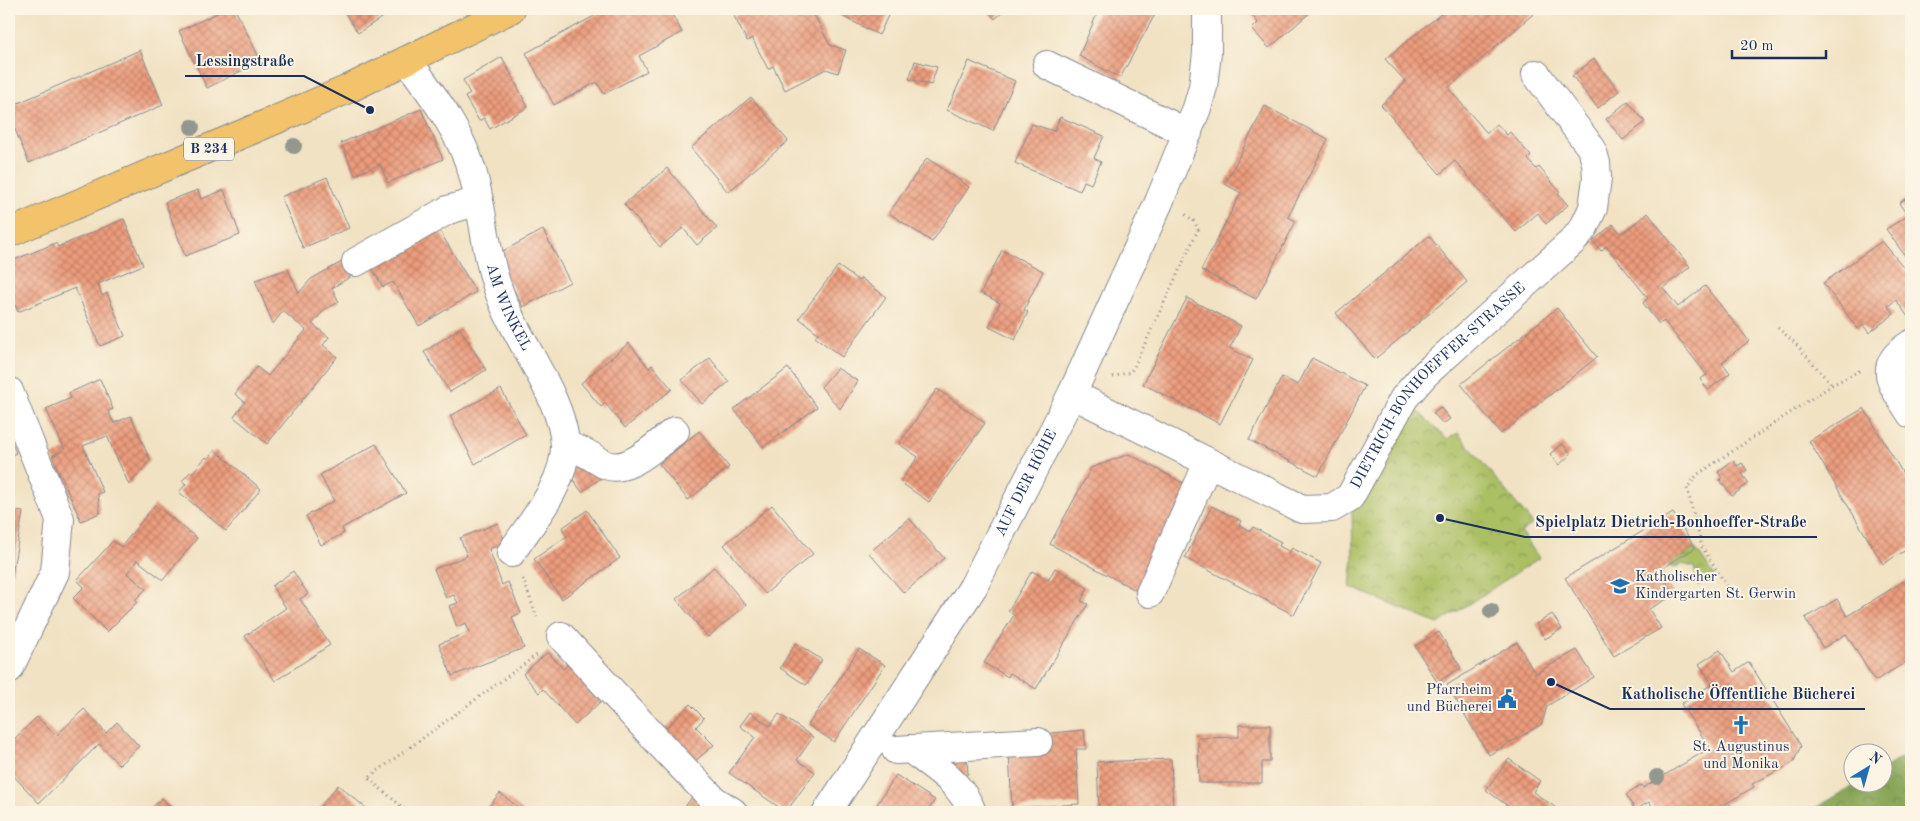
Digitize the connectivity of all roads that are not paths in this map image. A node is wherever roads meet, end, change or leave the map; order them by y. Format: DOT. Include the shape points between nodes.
graph roads {
  1 [pos="511,9"];
  2 [pos="1207,9"];
  3 [pos="407,60"];
  4 [pos="1047,64"];
  5 [pos="1536,74"];
  6 [pos="1188,134"];
  7 [pos="479,201"];
  8 [pos="9,233"];
  9 [pos="356,262"];
  10 [pos="1911,344"];
  11 [pos="1076,384"];
  12 [pos="9,391"];
  13 [pos="1911,414"];
  14 [pos="675,431"];
  15 [pos="565,446"];
  16 [pos="1208,463"];
  17 [pos="511,553"];
  18 [pos="1150,593"];
  19 [pos="547,638"];
  20 [pos="9,669"];
  21 [pos="1038,742"];
  22 [pos="733,812"];
  23 [pos="827,812"];
  24 [pos="972,812"];
  1 -- 3 [label="main road, B 234"];
  2 -- 6 [label="street, AUF DER HÖHE" via="1203,87"];
  3 -- 7 [label="street, AM WINKEL" via="430,91 461,144"];
  3 -- 8 [label="main road, B 234" via="338,94"];
  4 -- 6 [label="street"];
  5 -- 16 [label="street, DIETRICH-BONHOEFFER-STRASSE" via="1592,150 1596,163 1593,208 1573,241 1425,374 1404,398 1350,497 1332,508 1302,509"];
  6 -- 11 [label="street, AUF DER HÖHE"];
  7 -- 9 [label="street" via="448,210"];
  7 -- 15 [label="street, AM WINKEL" via="493,275 501,298 552,398"];
  10 -- 13 [label="street" via="1900,350 1889,367 1889,380"];
  11 -- 16 [label="street, DIETRICH-BONHOEFFER-STRASSE"];
  11 -- 23 [label="street, AUF DER HÖHE" via="973,587"];
  12 -- 20 [label="street" via="60,519 55,572"];
  14 -- 15 [label="street" via="637,459 621,466 610,467 576,447"];
  15 -- 17 [label="street, AM WINKEL" via="562,468 550,494"];
  16 -- 18 [label="street"];
  19 -- 22 [label="street" via="662,746 714,800"];
  21 -- 24 [label="street" via="903,749 955,784"];
}
